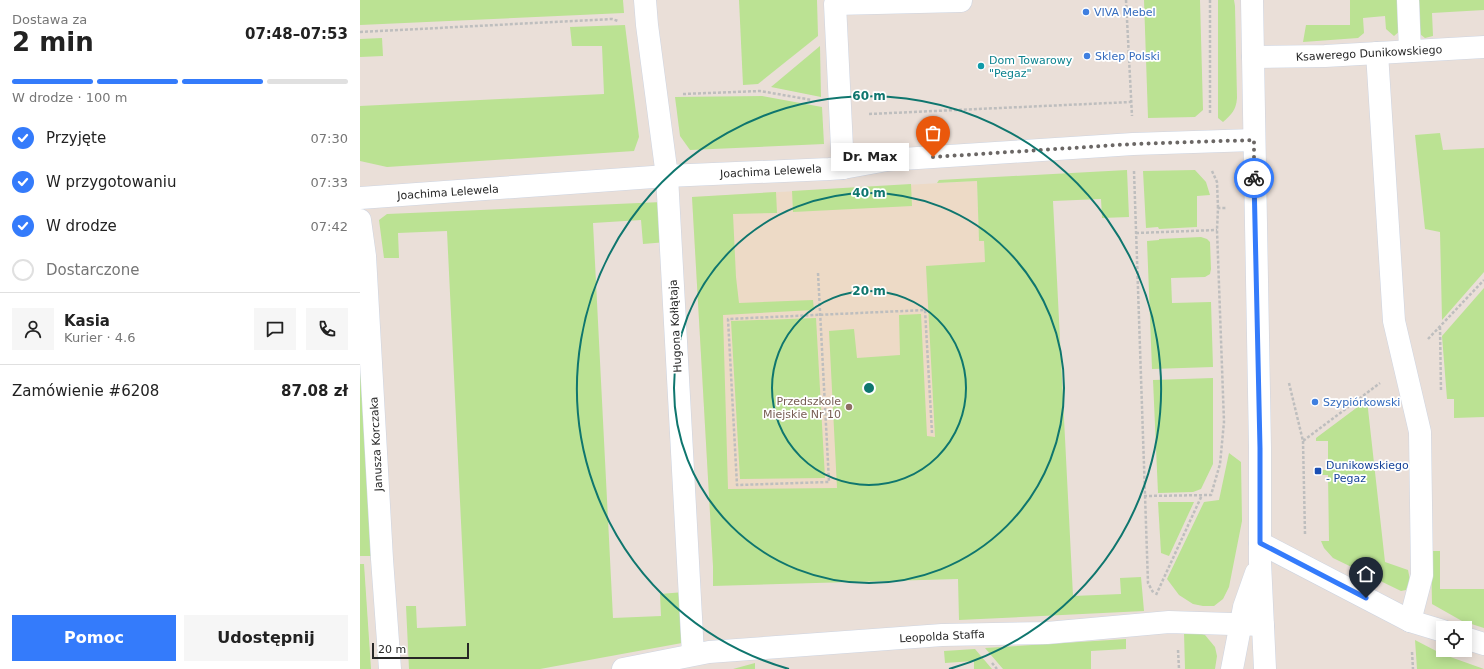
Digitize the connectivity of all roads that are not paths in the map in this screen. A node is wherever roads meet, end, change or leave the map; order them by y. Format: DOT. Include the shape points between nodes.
graph roads {
  1 [pos="645,0"];
  2 [pos="1252,0"];
  3 [pos="1408,0"];
  4 [pos="961,1"];
  5 [pos="1484,47"];
  6 [pos="1410,51"];
  7 [pos="1377,53"];
  8 [pos="1253,57"];
  9 [pos="1254,140"];
  10 [pos="843,168"];
  11 [pos="667,176"];
  12 [pos="360,198"];
  13 [pos="360,220"];
  14 [pos="1260,553"];
  15 [pos="1410,621"];
  16 [pos="1240,623"];
  17 [pos="1263,624"];
  18 [pos="1436,629"];
  19 [pos="1472,640"];
  20 [pos="1484,644"];
  21 [pos="693,654"];
  22 [pos="390,669"];
  23 [pos="623,669"];
  24 [pos="1232,669"];
  25 [pos="1265,669"];
  1 -- 11 [label="street, Hugona Kołłątaja" via="646,25"];
  2 -- 8 [label="street"];
  3 -- 6 [label="street"];
  4 -- 10 [label="street" via="835,4"];
  5 -- 6 [label="street, Ksawerego Dunikowskiego"];
  6 -- 7 [label="street, Ksawerego Dunikowskiego"];
  7 -- 8 [label="street, Ksawerego Dunikowskiego"];
  7 -- 15 [label="street" via="1394,321 1420,432 1422,575"];
  8 -- 9 [label="street"];
  9 -- 10 [label="street, Joachima Lelewela" via="1133,144 887,160"];
  9 -- 14 [label="street"];
  10 -- 11 [label="street, Joachima Lelewela"];
  11 -- 12 [label="street, Joachima Lelewela"];
  11 -- 21 [label="street, Hugona Kołłątaja"];
  13 -- 22 [label="street, Janusza Korczaka" via="365,256"];
  14 -- 15 [label="street"];
  14 -- 16 [label="street"];
  14 -- 17 [label="street"];
  15 -- 18 [label="street"];
  16 -- 17 [label="street, Leopolda Staffa"];
  16 -- 21 [label="street, Leopolda Staffa" via="1169,622 1047,633 942,635"];
  16 -- 24 [label="street"];
  17 -- 25 [label="street"];
  19 -- 20 [label="street"];
  21 -- 23 [label="street, Leopolda Staffa"];
}
